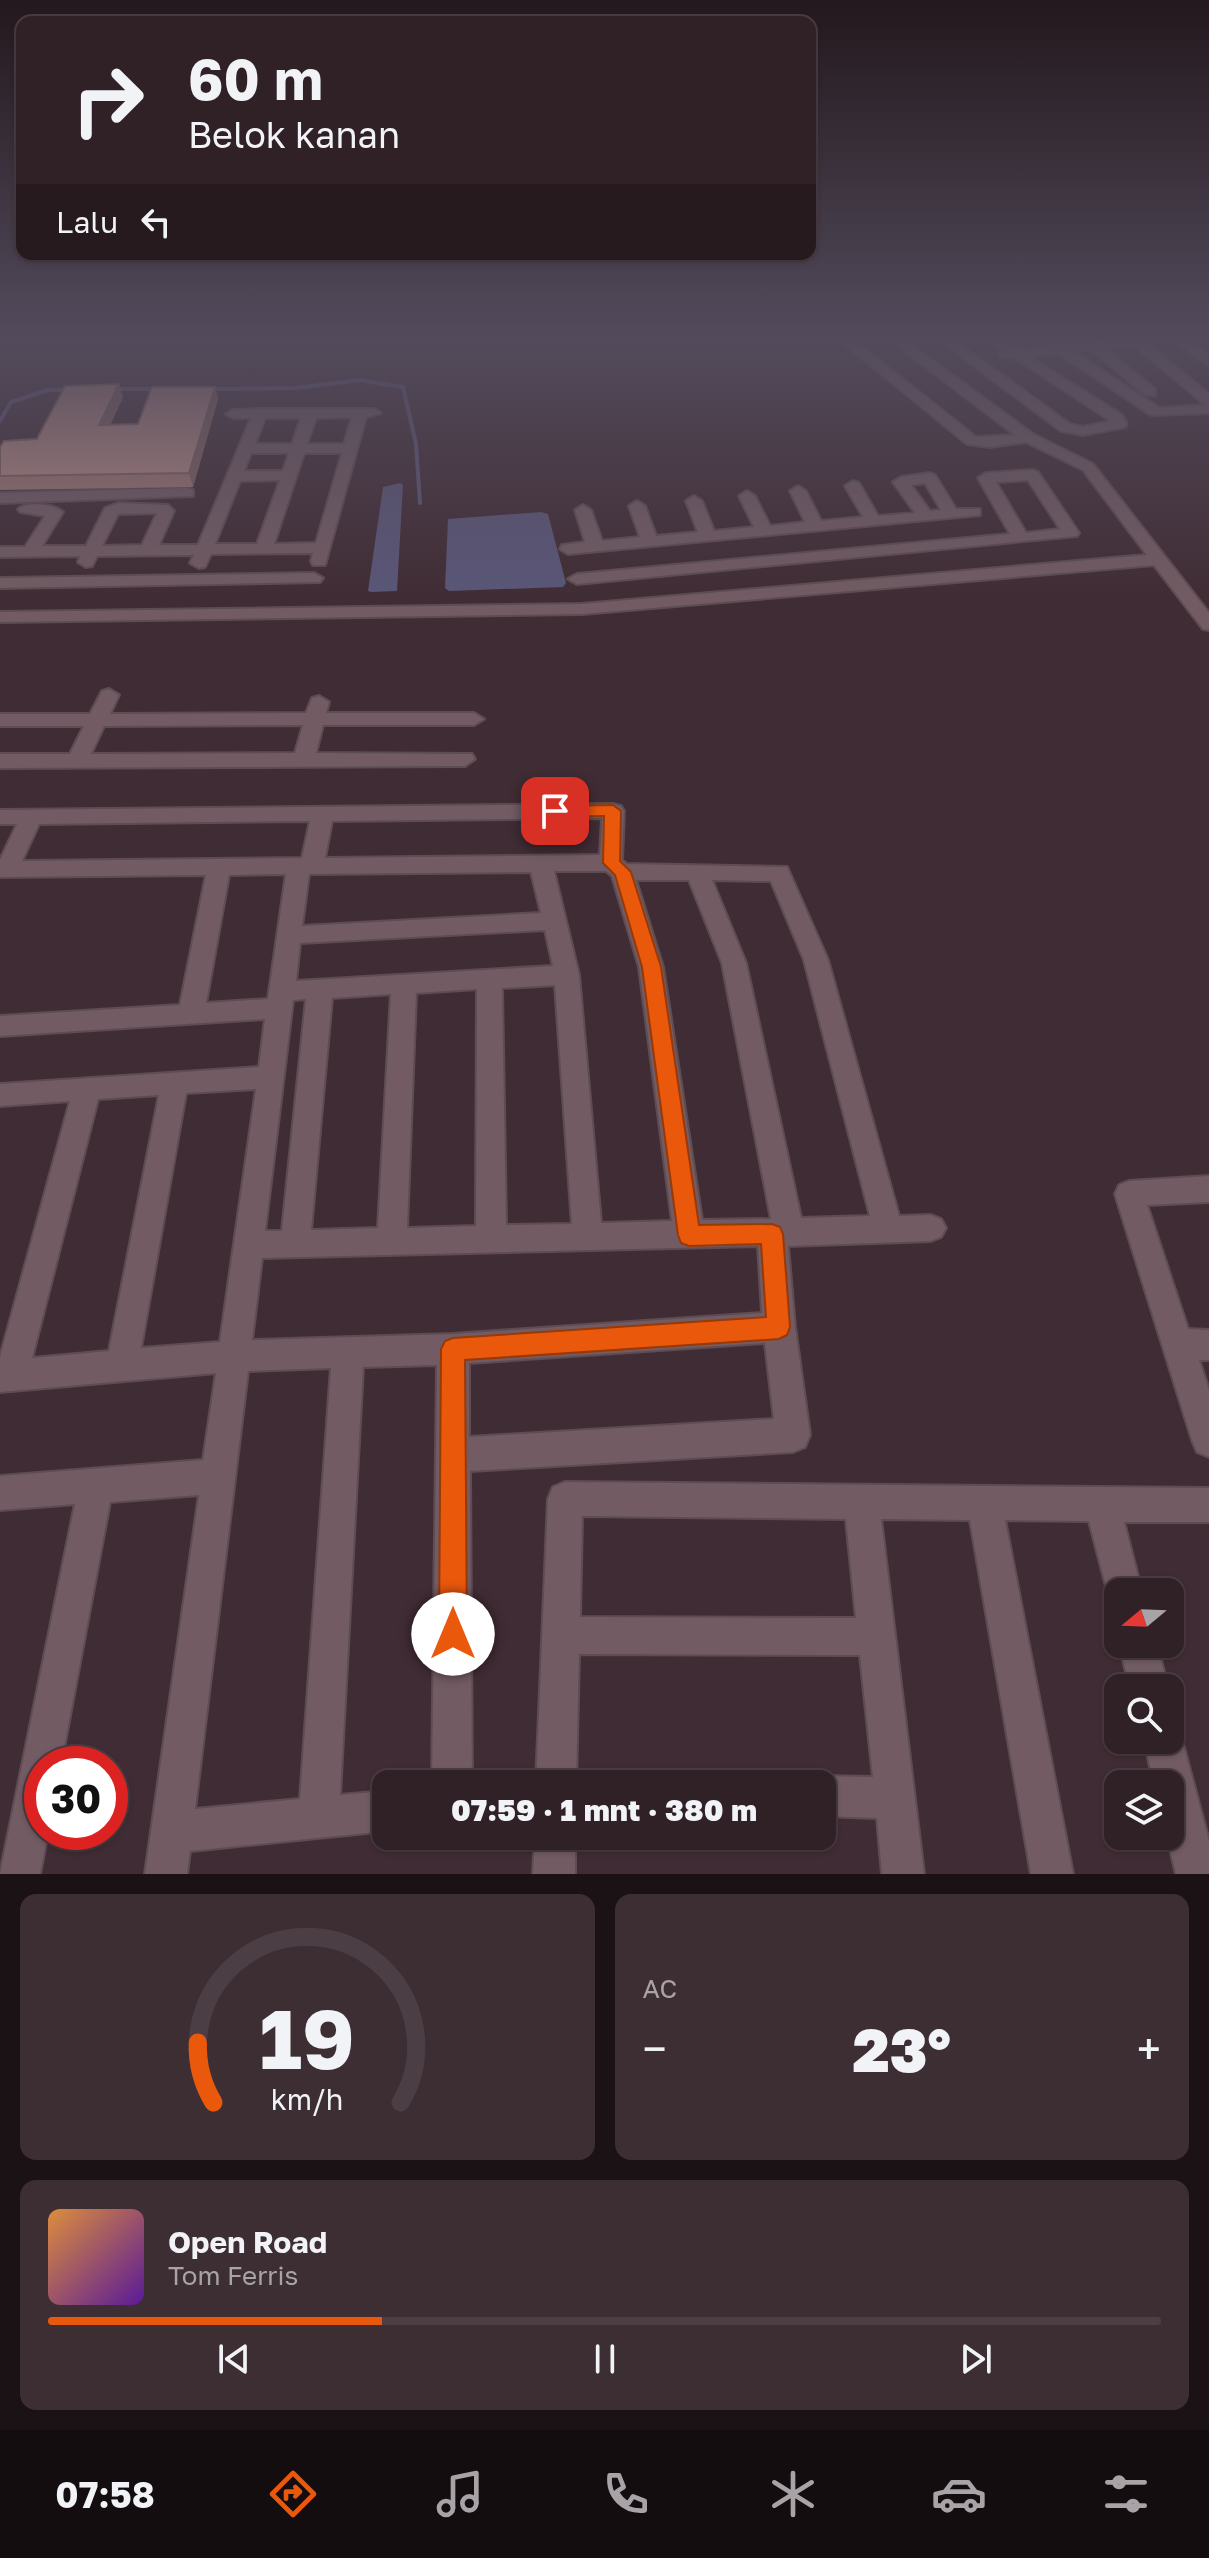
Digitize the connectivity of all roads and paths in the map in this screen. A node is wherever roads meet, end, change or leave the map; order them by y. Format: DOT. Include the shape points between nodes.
graph roads {
  1 [pos="255,424"];
  2 [pos="306,424"];
  3 [pos="362,424"];
  4 [pos="956,424"];
  5 [pos="1011,424"];
  6 [pos="1061,424"];
  7 [pos="1118,424"];
  8 [pos="1028,437"];
  9 [pos="298,448"];
  10 [pos="351,448"];
  11 [pos="245,449"];
  12 [pos="289,475"];
  13 [pos="234,476"];
  14 [pos="853,486"];
  15 [pos="798,491"];
  16 [pos="187,493"];
  17 [pos="747,496"];
  18 [pos="0,498"];
  19 [pos="694,501"];
  20 [pos="637,506"];
  21 [pos="583,510"];
  22 [pos="0,512"];
  23 [pos="974,512"];
  24 [pos="951,514"];
  25 [pos="925,516"];
  26 [pos="867,521"];
  27 [pos="815,526"];
  28 [pos="769,530"];
  29 [pos="708,536"];
  30 [pos="1021,538"];
  31 [pos="649,541"];
  32 [pos="595,546"];
  33 [pos="264,548"];
  34 [pos="323,548"];
  35 [pos="205,549"];
  36 [pos="568,549"];
  37 [pos="148,550"];
  38 [pos="31,551"];
  39 [pos="91,551"];
  40 [pos="879,551"];
  41 [pos="0,552"];
  42 [pos="832,555"];
  43 [pos="789,559"];
  44 [pos="1159,559"];
  45 [pos="577,579"];
  46 [pos="192,580"];
  47 [pos="139,581"];
  48 [pos="76,582"];
  49 [pos="0,583"];
  50 [pos="849,587"];
  51 [pos="124,614"];
  52 [pos="0,617"];
  53 [pos="1209,625"];
  54 [pos="109,695"];
  55 [pos="316,710"];
  56 [pos="97,719"];
  57 [pos="474,719"];
  58 [pos="0,720"];
  59 [pos="465,759"];
  60 [pos="304,760"];
  61 [pos="0,761"];
  62 [pos="77,761"];
  63 [pos="322,814"];
  64 [pos="0,817"];
  65 [pos="31,817"];
  66 [pos="541,864"];
  67 [pos="305,866"];
  68 [pos="219,867"];
  69 [pos="617,868"];
  70 [pos="4,869"];
  71 [pos="698,873"];
  72 [pos="552,921"];
  73 [pos="289,935"];
  74 [pos="567,975"];
  75 [pos="489,979"];
  76 [pos="404,984"];
  77 [pos="320,988"];
  78 [pos="281,999"];
  79 [pos="191,1014"];
  80 [pos="0,1026"];
  81 [pos="271,1077"];
  82 [pos="175,1083"];
  83 [pos="87,1089"];
  84 [pos="0,1095"];
  85 [pos="1209,1189"];
  86 [pos="931,1228"];
  87 [pos="888,1230"];
  88 [pos="780,1234"];
  89 [pos="689,1235"];
  90 [pos="588,1238"];
  91 [pos="491,1240"];
  92 [pos="392,1242"];
  93 [pos="295,1244"];
  94 [pos="248,1245"];
  95 [pos="779,1327"];
  96 [pos="1177,1343"];
  97 [pos="1209,1345"];
  98 [pos="453,1349"];
  99 [pos="348,1352"];
  100 [pos="234,1356"];
  101 [pos="122,1365"];
  102 [pos="6,1375"];
  103 [pos="1209,1440"];
  104 [pos="453,1455"];
  105 [pos="218,1476"];
  106 [pos="96,1486"];
  107 [pos="0,1493"];
  108 [pos="862,1502"];
  109 [pos="984,1503"];
  110 [pos="1102,1504"];
  111 [pos="1209,1505"];
  112 [pos="1120,1578"];
  113 [pos="561,1635"];
  114 [pos="877,1637"];
  115 [pos="1167,1754"];
  116 [pos="452,1770"];
  117 [pos="556,1770"];
  118 [pos="836,1796"];
  119 [pos="895,1798"];
  120 [pos="372,1812"];
  121 [pos="319,1818"];
  122 [pos="172,1832"];
  123 [pos="555,1850"];
  124 [pos="19,1874"];
  125 [pos="166,1874"];
  126 [pos="554,1874"];
  127 [pos="903,1874"];
  128 [pos="1052,1874"];
  129 [pos="1197,1874"];
  1 -- 11 [label="street"];
  2 -- 9 [label="street"];
  3 -- 10 [label="street"];
  4 -- 8 [label="street" via="972,441"];
  5 -- 8 [label="street"];
  6 -- 7 [label="street" via="1083,431"];
  8 -- 44 [label="street" via="1088,467"];
  9 -- 10 [label="street"];
  9 -- 11 [label="street"];
  9 -- 12 [label="street"];
  10 -- 34 [label="street"];
  11 -- 13 [label="street"];
  12 -- 13 [label="street"];
  12 -- 33 [label="street"];
  13 -- 35 [label="street"];
  14 -- 26 [label="street"];
  15 -- 27 [label="street"];
  16 -- 18 [label="street"];
  17 -- 28 [label="street"];
  19 -- 29 [label="street"];
  20 -- 31 [label="street"];
  21 -- 32 [label="street"];
  22 -- 38 [label="street" via="55,512"];
  23 -- 24 [label="street"];
  24 -- 25 [label="street"];
  24 -- 25 [label="street" via="930,478 901,482"];
  25 -- 26 [label="street"];
  26 -- 27 [label="street"];
  26 -- 40 [label="street"];
  27 -- 28 [label="street"];
  28 -- 29 [label="street"];
  28 -- 43 [label="street"];
  29 -- 31 [label="street"];
  30 -- 30 [label="street" via="1071,533 1033,475 986,478"];
  30 -- 40 [label="street"];
  31 -- 32 [label="street"];
  32 -- 36 [label="street"];
  33 -- 34 [label="street"];
  33 -- 35 [label="street"];
  34 -- 46 [label="street" via="312,586"];
  35 -- 37 [label="street"];
  35 -- 46 [label="street"];
  37 -- 39 [label="street"];
  37 -- 39 [label="street" via="166,511 162,508 111,511"];
  38 -- 39 [label="street"];
  38 -- 41 [label="street"];
  39 -- 48 [label="street"];
  40 -- 42 [label="street"];
  42 -- 43 [label="street"];
  42 -- 50 [label="street"];
  43 -- 45 [label="street"];
  44 -- 50 [label="street"];
  44 -- 53 [label="street"];
  46 -- 47 [label="street"];
  47 -- 48 [label="street"];
  47 -- 51 [label="street"];
  48 -- 49 [label="street"];
  50 -- 51 [label="street" via="582,609"];
  51 -- 52 [label="street"];
  54 -- 56 [label="street"];
  55 -- 56 [label="street"];
  55 -- 57 [label="street"];
  55 -- 60 [label="street"];
  56 -- 58 [label="street"];
  56 -- 62 [label="street"];
  59 -- 60 [label="street"];
  60 -- 62 [label="street"];
  61 -- 62 [label="street"];
  63 -- 65 [label="street"];
  63 -- 67 [label="street"];
  63 -- 69 [label="street" via="613,811"];
  64 -- 65 [label="street"];
  65 -- 70 [label="street"];
  66 -- 67 [label="street"];
  66 -- 69 [label="street"];
  66 -- 72 [label="street"];
  67 -- 68 [label="street"];
  67 -- 73 [label="street"];
  68 -- 70 [label="street"];
  68 -- 79 [label="street"];
  69 -- 71 [label="street"];
  69 -- 89 [label="street" via="651,967"];
  71 -- 87 [label="street" via="779,873 816,960"];
  71 -- 88 [label="street" via="734,963"];
  72 -- 73 [label="street"];
  72 -- 74 [label="street"];
  73 -- 78 [label="street"];
  74 -- 75 [label="street"];
  74 -- 90 [label="street"];
  75 -- 76 [label="street"];
  75 -- 91 [label="street"];
  76 -- 77 [label="street"];
  76 -- 92 [label="street"];
  77 -- 78 [label="street"];
  77 -- 93 [label="street"];
  78 -- 79 [label="street"];
  78 -- 81 [label="street"];
  79 -- 80 [label="street"];
  81 -- 82 [label="street"];
  81 -- 94 [label="street"];
  82 -- 83 [label="street"];
  82 -- 101 [label="street"];
  83 -- 84 [label="street"];
  83 -- 102 [label="street"];
  85 -- 96 [label="street" via="1129,1194"];
  86 -- 87 [label="street"];
  87 -- 88 [label="street"];
  88 -- 89 [label="street"];
  88 -- 95 [label="street"];
  89 -- 90 [label="street"];
  90 -- 91 [label="street"];
  91 -- 92 [label="street"];
  92 -- 93 [label="street"];
  93 -- 94 [label="street"];
  94 -- 100 [label="street"];
  95 -- 98 [label="street"];
  95 -- 104 [label="street" via="793,1435"];
  96 -- 97 [label="street"];
  96 -- 103 [label="street"];
  98 -- 99 [label="street"];
  98 -- 104 [label="street"];
  99 -- 100 [label="street"];
  99 -- 121 [label="street"];
  100 -- 101 [label="street"];
  100 -- 105 [label="street"];
  101 -- 102 [label="street"];
  104 -- 116 [label="street"];
  105 -- 106 [label="street"];
  105 -- 122 [label="street"];
  106 -- 107 [label="street"];
  106 -- 124 [label="street"];
  108 -- 109 [label="street"];
  108 -- 113 [label="street" via="565,1499"];
  108 -- 114 [label="street"];
  109 -- 110 [label="street"];
  109 -- 128 [label="street"];
  110 -- 111 [label="street"];
  110 -- 112 [label="street"];
  113 -- 114 [label="street"];
  113 -- 117 [label="street"];
  114 -- 119 [label="street"];
  115 -- 129 [label="street"];
  118 -- 119 [label="street"];
  119 -- 127 [label="street"];
  120 -- 121 [label="street"];
  121 -- 122 [label="street"];
  122 -- 125 [label="street"];
  123 -- 126 [label="street"];
}
